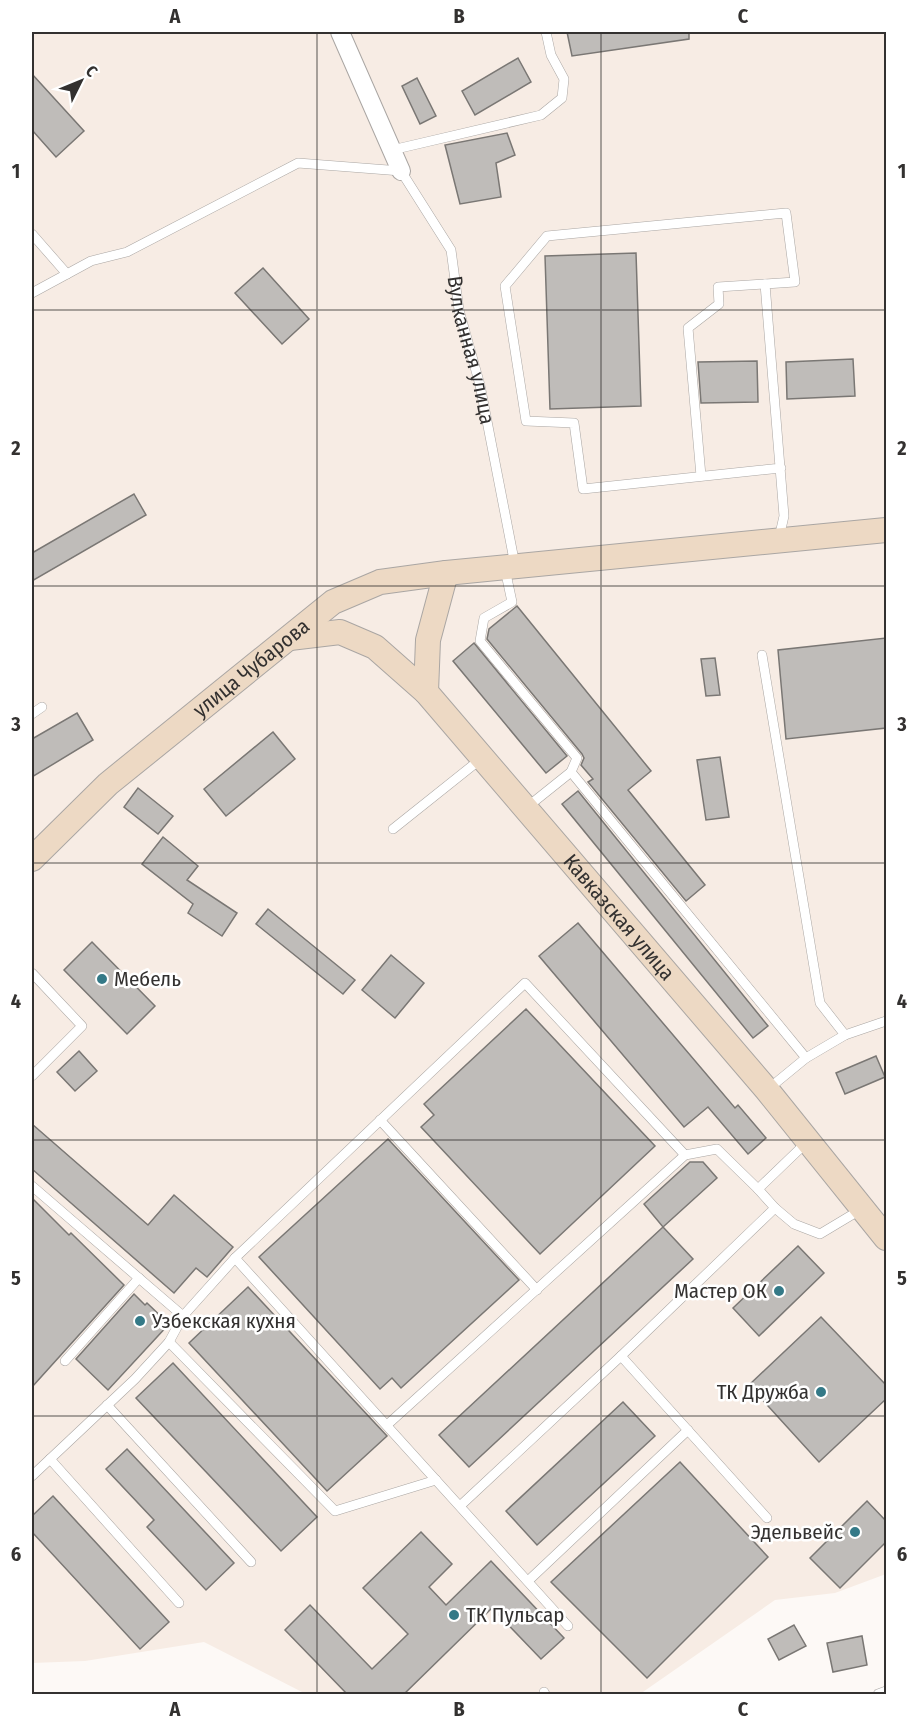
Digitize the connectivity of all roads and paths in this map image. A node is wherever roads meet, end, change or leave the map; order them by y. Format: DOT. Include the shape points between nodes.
graph roads {
  1 [pos="340,32"];
  2 [pos="546,32"];
  3 [pos="392,150"];
  4 [pos="401,171"];
  5 [pos="32,234"];
  6 [pos="67,274"];
  7 [pos="765,284"];
  8 [pos="32,293"];
  9 [pos="780,468"];
  10 [pos="701,476"];
  11 [pos="886,530"];
  12 [pos="778,540"];
  13 [pos="510,568"];
  14 [pos="446,573"];
  15 [pos="290,638"];
  16 [pos="762,656"];
  17 [pos="426,692"];
  18 [pos="42,707"];
  19 [pos="32,714"];
  20 [pos="482,758"];
  21 [pos="572,772"];
  22 [pos="525,809"];
  23 [pos="393,829"];
  24 [pos="32,859"];
  25 [pos="32,973"];
  26 [pos="886,1021"];
  27 [pos="845,1035"];
  28 [pos="806,1058"];
  29 [pos="32,1076"];
  30 [pos="767,1090"];
  31 [pos="380,1120"];
  32 [pos="809,1140"];
  33 [pos="686,1155"];
  34 [pos="32,1186"];
  35 [pos="758,1189"];
  36 [pos="775,1208"];
  37 [pos="863,1209"];
  38 [pos="886,1238"];
  39 [pos="235,1258"];
  40 [pos="139,1278"];
  41 [pos="537,1290"];
  42 [pos="183,1316"];
  43 [pos="169,1342"];
  44 [pos="621,1356"];
  45 [pos="65,1361"];
  46 [pos="107,1405"];
  47 [pos="387,1425"];
  48 [pos="688,1430"];
  49 [pos="50,1459"];
  50 [pos="32,1476"];
  51 [pos="436,1480"];
  52 [pos="460,1506"];
  53 [pos="767,1518"];
  54 [pos="251,1562"];
  55 [pos="528,1581"];
  56 [pos="179,1603"];
  57 [pos="568,1626"];
  58 [pos="886,1691"];
  59 [pos="878,1695"];
  1 -- 3 [label="street"];
  2 -- 3 [label="lane" via="551,55 564,79 562,98 541,115"];
  3 -- 4 [label="street"];
  4 -- 6 [label="lane" via="298,163 127,252 91,261"];
  4 -- 13 [label="lane, Вулканная улица" via="451,250 459,309 480,385 505,506"];
  5 -- 6 [label="lane"];
  6 -- 8 [label="lane"];
  7 -- 9 [label="lane"];
  7 -- 10 [label="lane" via="718,287 719,304 688,328"];
  7 -- 10 [label="lane" via="795,282 786,213 547,236 505,286 526,421 574,423 582,489"];
  9 -- 10 [label="lane"];
  9 -- 12 [label="lane" via="784,516"];
  11 -- 12 [label="main road"];
  12 -- 13 [label="main road"];
  13 -- 14 [label="main road, улица Чубарова"];
  13 -- 21 [label="lane, Вулканная улица" via="512,602 484,618 480,641 578,758"];
  14 -- 15 [label="main road, улица Чубарова" via="380,582 333,602"];
  14 -- 17 [label="main road" via="428,640"];
  15 -- 17 [label="main road, Кавказская улица" via="340,632 375,647"];
  15 -- 24 [label="main road, улица Чубарова" via="108,784"];
  16 -- 27 [label="lane" via="820,1003"];
  17 -- 20 [label="main road, Кавказская улица"];
  18 -- 19 [label="lane"];
  20 -- 22 [label="main road, Кавказская улица"];
  20 -- 23 [label="lane"];
  21 -- 22 [label="lane"];
  21 -- 28 [label="lane"];
  22 -- 30 [label="main road, Кавказская улица"];
  25 -- 29 [label="lane" via="82,1026"];
  26 -- 27 [label="lane"];
  27 -- 28 [label="lane"];
  28 -- 30 [label="lane"];
  30 -- 32 [label="main road, Кавказская улица"];
  31 -- 33 [label="lane" via="525,983"];
  31 -- 39 [label="lane"];
  31 -- 41 [label="lane"];
  32 -- 35 [label="lane"];
  32 -- 37 [label="main road, Кавказская улица"];
  33 -- 35 [label="lane" via="717,1149"];
  33 -- 41 [label="lane"];
  34 -- 40 [label="lane"];
  35 -- 36 [label="lane"];
  36 -- 37 [label="lane" via="794,1224 820,1234"];
  36 -- 44 [label="lane"];
  37 -- 38 [label="main road, Кавказская улица"];
  39 -- 42 [label="lane"];
  39 -- 47 [label="lane"];
  40 -- 42 [label="lane"];
  40 -- 45 [label="lane"];
  41 -- 47 [label="lane"];
  42 -- 43 [label="lane"];
  43 -- 46 [label="lane"];
  43 -- 51 [label="lane" via="335,1511"];
  44 -- 48 [label="lane"];
  44 -- 52 [label="lane"];
  46 -- 49 [label="lane"];
  46 -- 54 [label="lane"];
  47 -- 51 [label="lane"];
  48 -- 53 [label="lane"];
  48 -- 55 [label="lane"];
  49 -- 50 [label="lane"];
  49 -- 56 [label="lane"];
  51 -- 52 [label="lane"];
  52 -- 55 [label="lane"];
  55 -- 57 [label="lane"];
  58 -- 59 [label="lane"];
}
